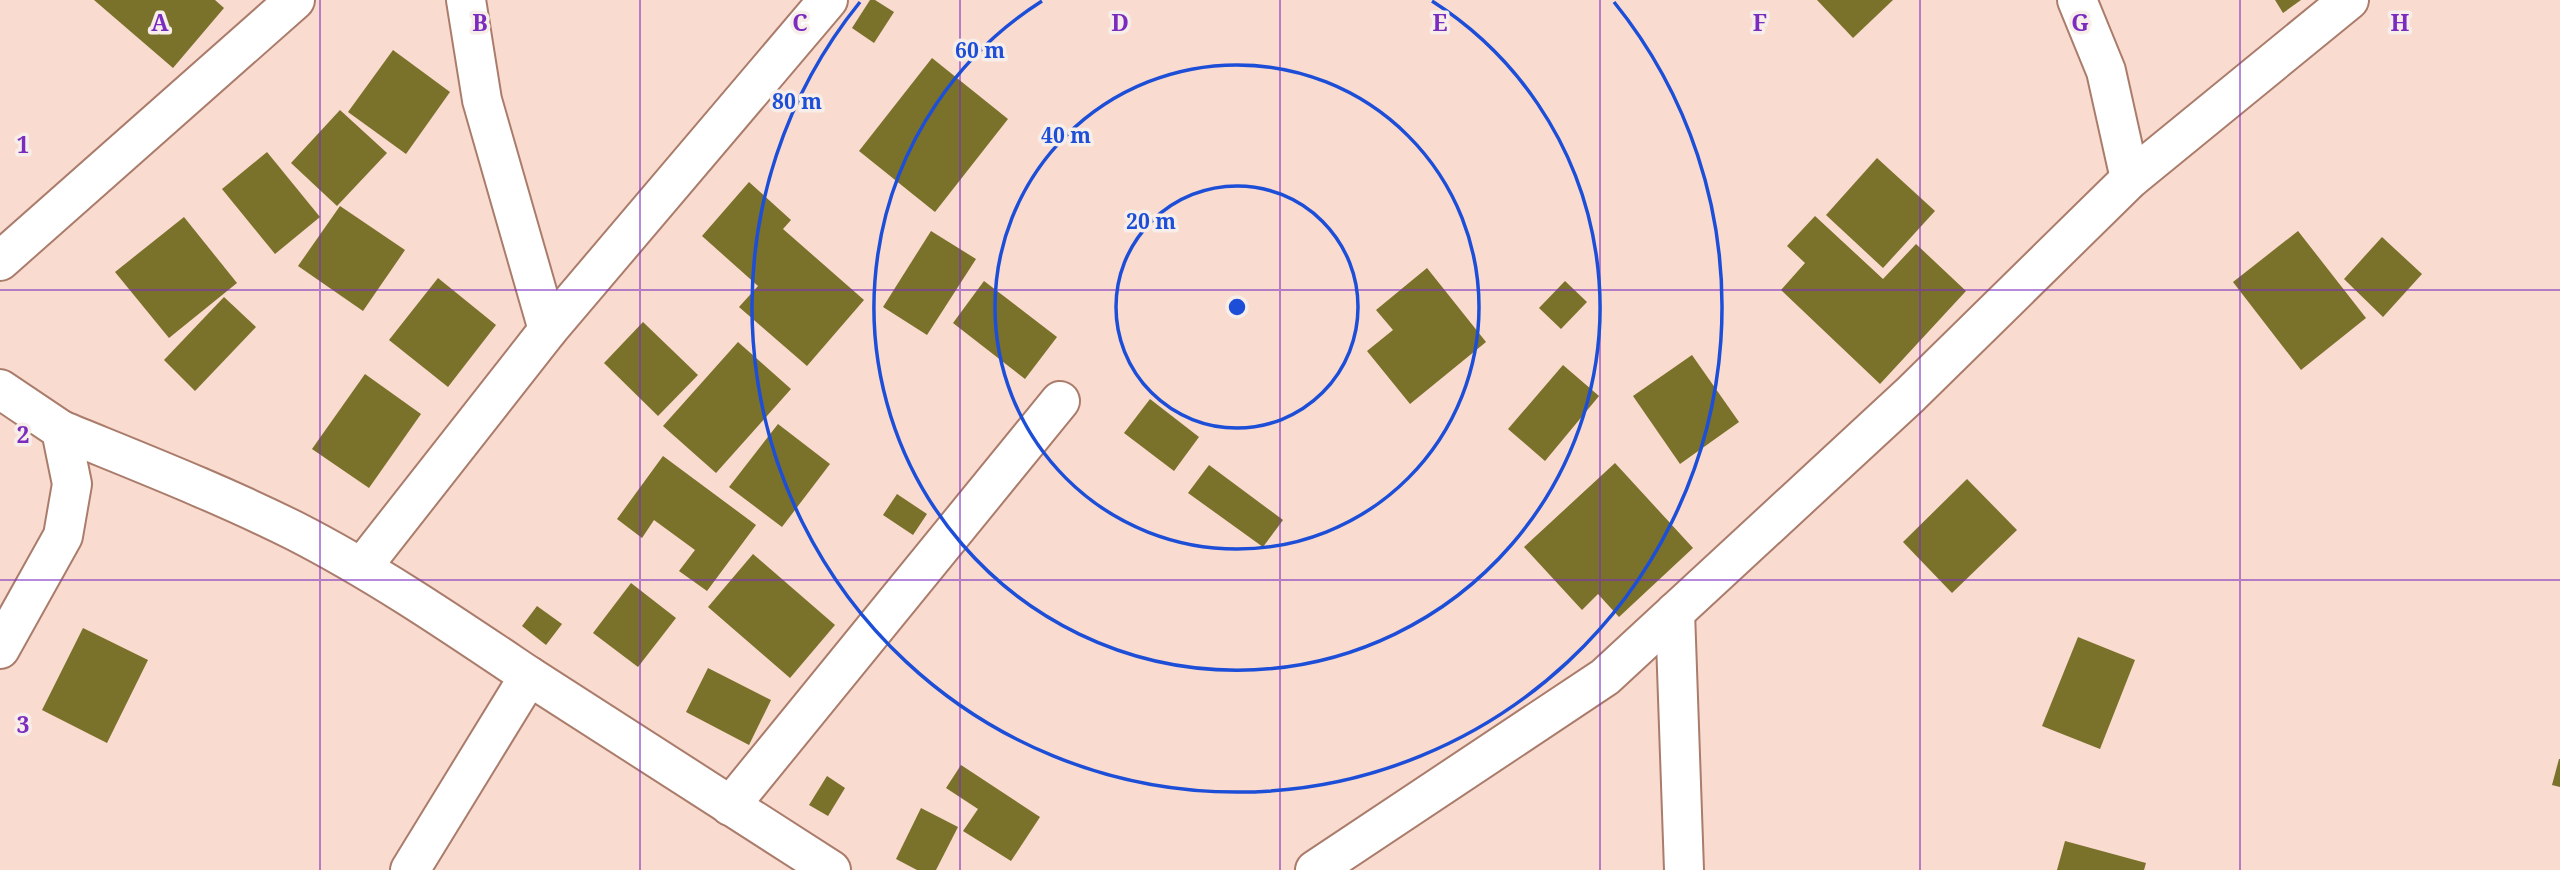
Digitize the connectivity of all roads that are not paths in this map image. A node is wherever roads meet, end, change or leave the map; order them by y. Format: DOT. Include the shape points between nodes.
graph roads {
  1 [pos="295,0"];
  2 [pos="466,0"];
  3 [pos="828,0"];
  4 [pos="2077,0"];
  5 [pos="2349,0"];
  6 [pos="2130,179"];
  7 [pos="0,261"];
  8 [pos="548,330"];
  9 [pos="0,389"];
  10 [pos="1060,401"];
  11 [pos="61,430"];
  12 [pos="362,567"];
  13 [pos="1675,612"];
  14 [pos="0,649"];
  15 [pos="529,676"];
  16 [pos="730,806"];
  17 [pos="410,870"];
  18 [pos="831,870"];
  19 [pos="1315,870"];
  20 [pos="1684,870"];
  1 -- 7 [label="street"];
  2 -- 8 [label="street" via="482,100"];
  3 -- 8 [label="street"];
  4 -- 6 [label="street" via="2106,71"];
  5 -- 6 [label="street"];
  6 -- 13 [label="street" via="1910,396"];
  8 -- 12 [label="street"];
  9 -- 11 [label="street"];
  10 -- 16 [label="street"];
  11 -- 12 [label="street" via="212,493"];
  11 -- 14 [label="street" via="72,484 63,536"];
  12 -- 15 [label="street"];
  13 -- 19 [label="street" via="1605,677"];
  13 -- 20 [label="street"];
  15 -- 16 [label="street"];
  15 -- 17 [label="street"];
  16 -- 18 [label="street"];
}
